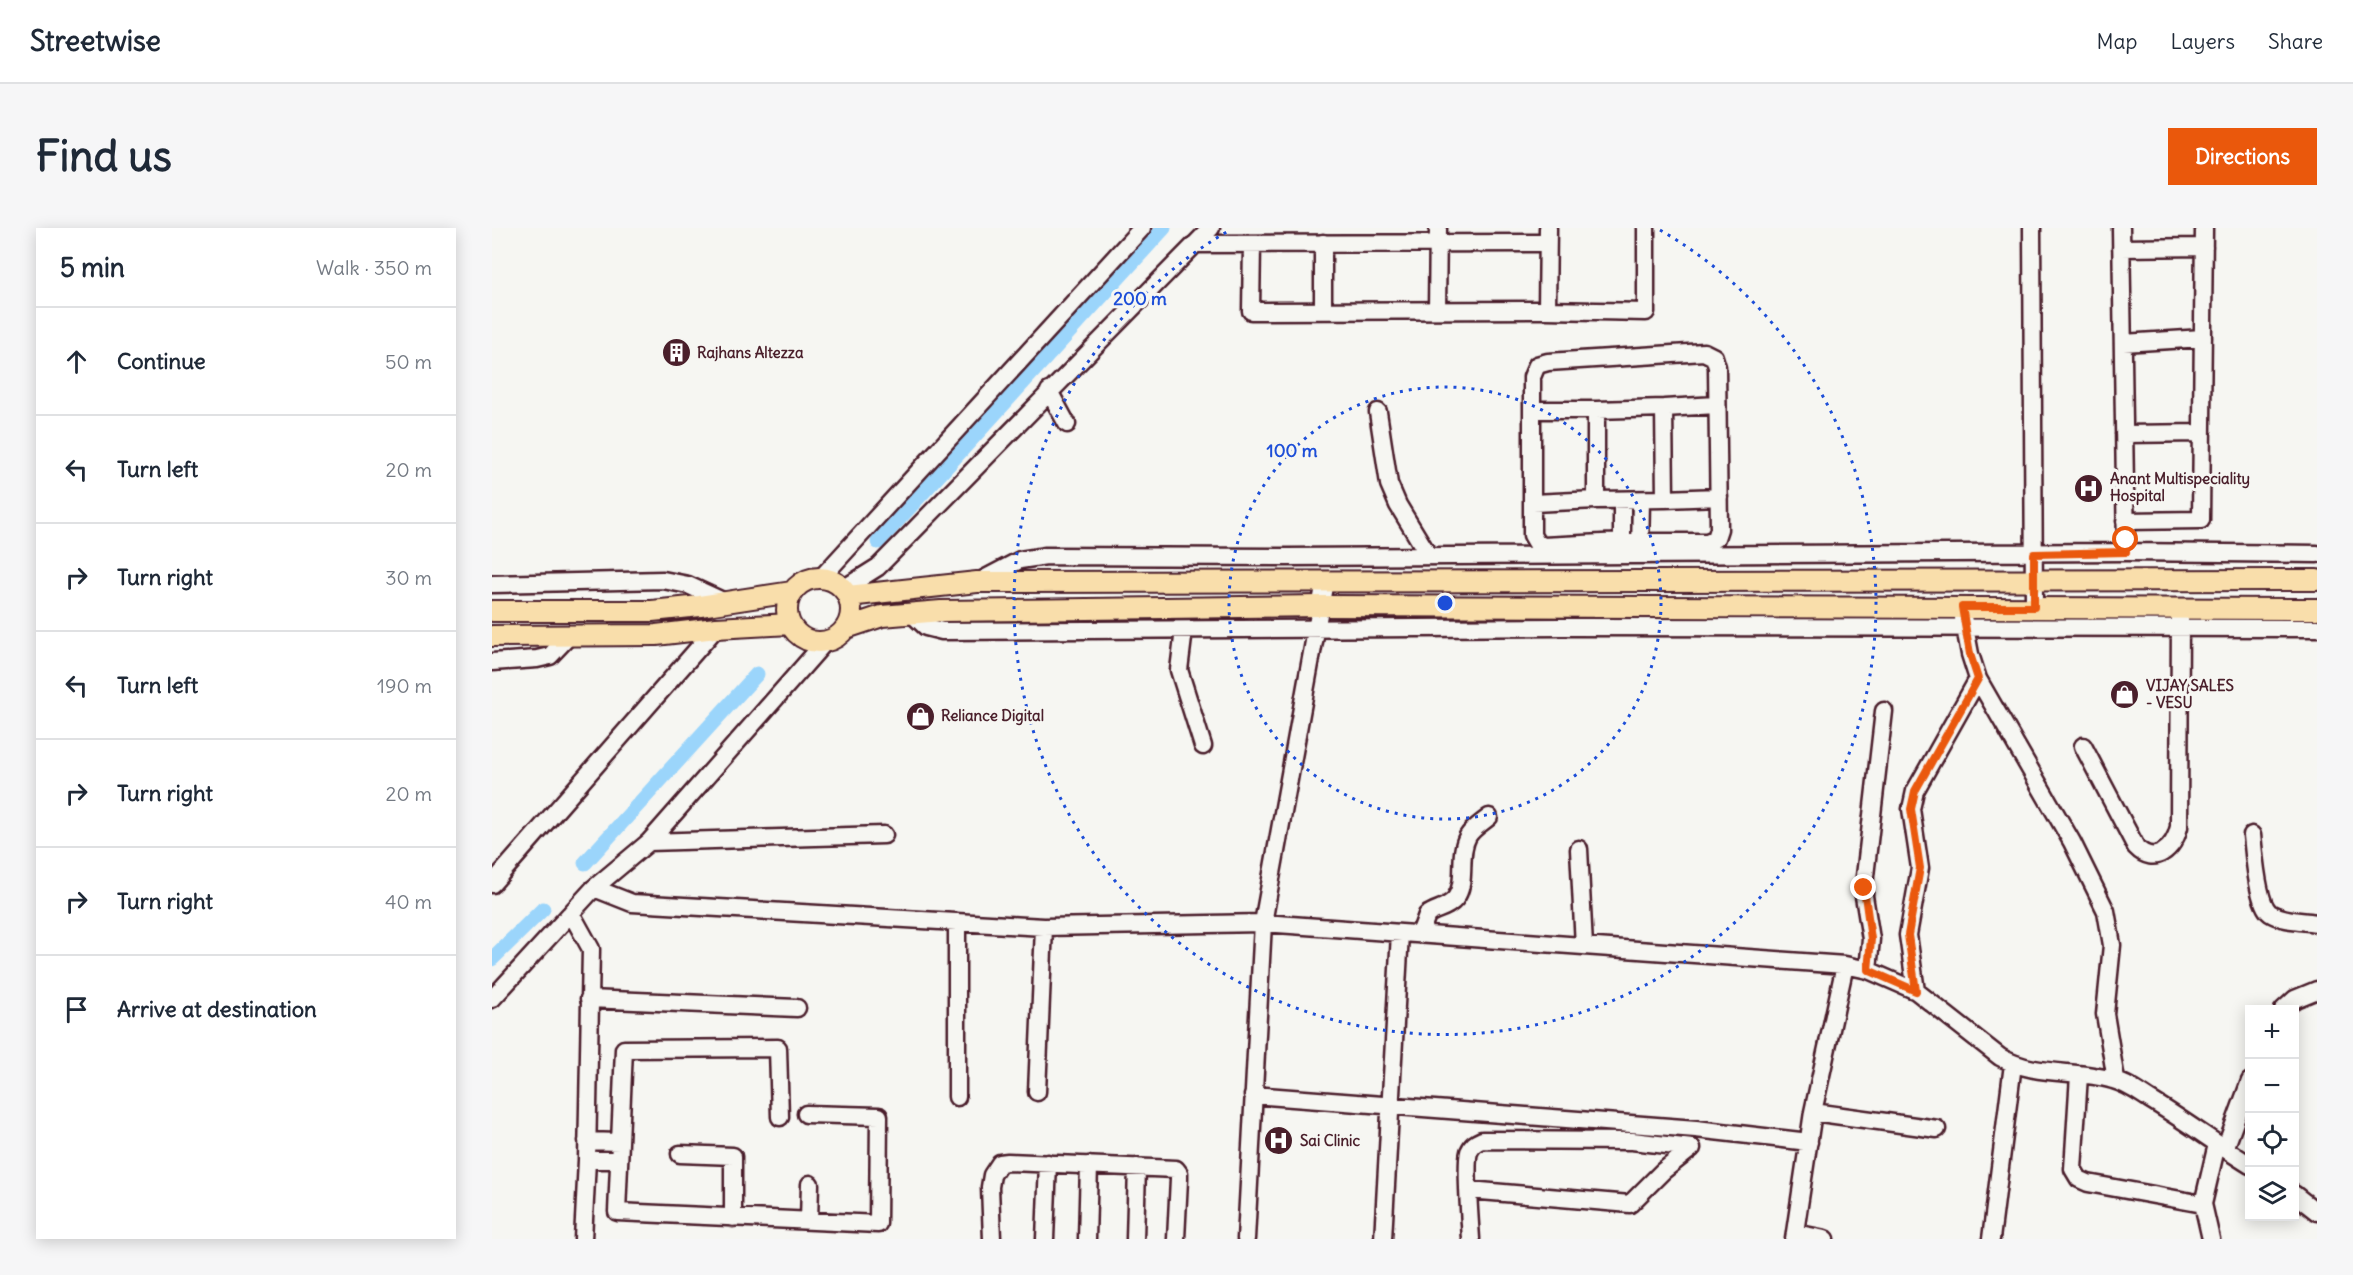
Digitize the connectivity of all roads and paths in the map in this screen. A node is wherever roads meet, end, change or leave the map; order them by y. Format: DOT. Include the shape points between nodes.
graph roads {
  1 [pos="1142,228"];
  2 [pos="1646,228"];
  3 [pos="2032,228"];
  4 [pos="2121,228"];
  5 [pos="2204,228"];
  6 [pos="1438,234"];
  7 [pos="1547,235"];
  8 [pos="1203,236"];
  9 [pos="1245,241"];
  10 [pos="1323,243"];
  11 [pos="2204,247"];
  12 [pos="2121,248"];
  13 [pos="1437,310"];
  14 [pos="1547,310"];
  15 [pos="1323,311"];
  16 [pos="2203,338"];
  17 [pos="2123,343"];
  18 [pos="1049,391"];
  19 [pos="1717,405"];
  20 [pos="1664,408"];
  21 [pos="1532,410"];
  22 [pos="1596,410"];
  23 [pos="1378,412"];
  24 [pos="1067,424"];
  25 [pos="2202,433"];
  26 [pos="2124,434"];
  27 [pos="1719,497"];
  28 [pos="1665,499"];
  29 [pos="1596,500"];
  30 [pos="1622,500"];
  31 [pos="1641,500"];
  32 [pos="1533,503"];
  33 [pos="2125,521"];
  34 [pos="1640,548"];
  35 [pos="1622,549"];
  36 [pos="2126,552"];
  37 [pos="2034,554"];
  38 [pos="2317,554"];
  39 [pos="1429,556"];
  40 [pos="821,578"];
  41 [pos="2034,579"];
  42 [pos="2317,580"];
  43 [pos="1325,581"];
  44 [pos="977,582"];
  45 [pos="492,584"];
  46 [pos="792,592"];
  47 [pos="846,593"];
  48 [pos="725,602"];
  49 [pos="1322,606"];
  50 [pos="1962,607"];
  51 [pos="2034,607"];
  52 [pos="2317,609"];
  53 [pos="492,611"];
  54 [pos="911,613"];
  55 [pos="2180,617"];
  56 [pos="790,624"];
  57 [pos="1965,627"];
  58 [pos="716,628"];
  59 [pos="846,628"];
  60 [pos="2317,628"];
  61 [pos="1184,630"];
  62 [pos="1317,630"];
  63 [pos="570,635"];
  64 [pos="492,636"];
  65 [pos="825,642"];
  66 [pos="492,662"];
  67 [pos="1978,679"];
  68 [pos="1884,711"];
  69 [pos="1203,746"];
  70 [pos="2083,746"];
  71 [pos="1489,817"];
  72 [pos="884,835"];
  73 [pos="2252,835"];
  74 [pos="650,842"];
  75 [pos="1580,849"];
  76 [pos="492,884"];
  77 [pos="594,888"];
  78 [pos="571,913"];
  79 [pos="957,922"];
  80 [pos="1263,923"];
  81 [pos="2317,923"];
  82 [pos="1044,927"];
  83 [pos="1400,933"];
  84 [pos="1420,934"];
  85 [pos="1584,946"];
  86 [pos="1845,965"];
  87 [pos="1868,970"];
  88 [pos="2317,990"];
  89 [pos="1916,991"];
  90 [pos="492,999"];
  91 [pos="589,999"];
  92 [pos="2288,1005"];
  93 [pos="797,1008"];
  94 [pos="2013,1064"];
  95 [pos="2079,1075"];
  96 [pos="2116,1080"];
  97 [pos="1037,1092"];
  98 [pos="2245,1092"];
  99 [pos="1253,1095"];
  100 [pos="957,1097"];
  101 [pos="1389,1105"];
  102 [pos="1813,1112"];
  103 [pos="1492,1113"];
  104 [pos="806,1114"];
  105 [pos="780,1118"];
  106 [pos="1937,1129"];
  107 [pos="1489,1140"];
  108 [pos="603,1142"];
  109 [pos="1809,1143"];
  110 [pos="2221,1146"];
  111 [pos="680,1154"];
  112 [pos="587,1160"];
  113 [pos="612,1160"];
  114 [pos="1048,1163"];
  115 [pos="2245,1163"];
  116 [pos="1089,1165"];
  117 [pos="1137,1167"];
  118 [pos="810,1184"];
  119 [pos="1469,1190"];
  120 [pos="2299,1197"];
  121 [pos="2203,1204"];
  122 [pos="2317,1212"];
  123 [pos="733,1218"];
  124 [pos="809,1221"];
  125 [pos="1794,1236"];
  126 [pos="583,1239"];
  127 [pos="992,1239"];
  128 [pos="1045,1239"];
  129 [pos="1087,1239"];
  130 [pos="1135,1239"];
  131 [pos="1176,1239"];
  132 [pos="1246,1239"];
  133 [pos="1383,1239"];
  134 [pos="1470,1239"];
  135 [pos="1825,1239"];
  136 [pos="1991,1239"];
  137 [pos="2211,1239"];
  1 -- 40 [label="street"];
  2 -- 14 [label="street" via="1646,312"];
  3 -- 37 [label="street"];
  4 -- 12 [label="street"];
  5 -- 11 [label="street"];
  6 -- 7 [label="street"];
  6 -- 9 [label="street"];
  6 -- 10 [label="street"];
  6 -- 13 [label="street"];
  7 -- 14 [label="street"];
  8 -- 9 [label="street"];
  8 -- 18 [label="street"];
  9 -- 10 [label="street"];
  9 -- 15 [label="street" via="1251,311"];
  10 -- 15 [label="street"];
  11 -- 12 [label="street"];
  11 -- 16 [label="street"];
  12 -- 17 [label="street"];
  13 -- 14 [label="street"];
  13 -- 15 [label="street"];
  16 -- 17 [label="street"];
  16 -- 25 [label="street"];
  17 -- 26 [label="street"];
  18 -- 24 [label="street"];
  18 -- 47 [label="street" via="878,567"];
  19 -- 20 [label="street"];
  19 -- 21 [label="street" via="1717,367 1714,357 1704,352 1538,365 1532,377"];
  19 -- 27 [label="street"];
  20 -- 22 [label="street"];
  20 -- 28 [label="street"];
  21 -- 22 [label="street"];
  21 -- 32 [label="street"];
  22 -- 29 [label="street"];
  23 -- 39 [label="street" via="1389,484"];
  25 -- 26 [label="street"];
  25 -- 33 [label="street" via="2201,520"];
  26 -- 33 [label="street"];
  27 -- 28 [label="street"];
  27 -- 34 [label="street" via="1716,538"];
  28 -- 31 [label="street"];
  29 -- 30 [label="street"];
  29 -- 32 [label="street"];
  30 -- 31 [label="street"];
  30 -- 35 [label="street"];
  31 -- 34 [label="street"];
  32 -- 35 [label="street" via="1532,535 1543,546"];
  33 -- 36 [label="street"];
  34 -- 35 [label="street"];
  34 -- 37 [label="street"];
  35 -- 39 [label="street"];
  36 -- 37 [label="street"];
  36 -- 38 [label="street"];
  37 -- 41 [label="street"];
  39 -- 44 [label="street" via="1046,556 1020,560"];
  40 -- 46 [label="main road" via="805,581"];
  40 -- 47 [label="main road" via="837,584"];
  41 -- 42 [label="main road"];
  41 -- 43 [label="main road"];
  41 -- 51 [label="street"];
  43 -- 44 [label="main road"];
  43 -- 49 [label="street"];
  44 -- 47 [label="main road"];
  45 -- 48 [label="street" via="663,580 688,585"];
  46 -- 48 [label="main road"];
  46 -- 56 [label="main road" via="787,608"];
  47 -- 59 [label="main road" via="851,612"];
  48 -- 53 [label="main road" via="652,610"];
  49 -- 50 [label="main road"];
  49 -- 54 [label="main road"];
  49 -- 62 [label="street"];
  50 -- 51 [label="main road"];
  50 -- 57 [label="street"];
  51 -- 55 [label="main road"];
  52 -- 55 [label="main road"];
  54 -- 59 [label="main road" via="882,616"];
  54 -- 61 [label="street" via="926,627 942,631"];
  55 -- 57 [label="street"];
  55 -- 60 [label="street"];
  55 -- 70 [label="street" via="2179,827 2173,844 2164,851 2142,854"];
  56 -- 58 [label="main road"];
  56 -- 65 [label="main road" via="801,637"];
  57 -- 62 [label="street"];
  57 -- 67 [label="street"];
  58 -- 63 [label="main road" via="656,634"];
  58 -- 76 [label="street"];
  59 -- 65 [label="main road"];
  61 -- 62 [label="street"];
  61 -- 69 [label="street" via="1179,670"];
  62 -- 80 [label="street"];
  63 -- 64 [label="main road"];
  63 -- 66 [label="street" via="550,656"];
  65 -- 74 [label="street"];
  67 -- 89 [label="street" via="1912,801 1920,868 1908,935"];
  67 -- 96 [label="street" via="2072,842 2106,911 2112,945 2105,1014"];
  68 -- 87 [label="street" via="1865,876 1871,939"];
  71 -- 84 [label="street" via="1467,838 1458,893 1450,904 1427,915"];
  72 -- 74 [label="street"];
  73 -- 81 [label="street" via="2266,908 2277,916"];
  74 -- 77 [label="street"];
  75 -- 85 [label="street"];
  77 -- 78 [label="street"];
  77 -- 79 [label="street" via="632,903"];
  78 -- 90 [label="street"];
  78 -- 91 [label="street" via="591,949"];
  79 -- 82 [label="street"];
  79 -- 100 [label="street"];
  80 -- 82 [label="street"];
  80 -- 83 [label="street"];
  80 -- 99 [label="street"];
  82 -- 97 [label="street"];
  83 -- 84 [label="street"];
  83 -- 101 [label="street"];
  84 -- 85 [label="street"];
  85 -- 86 [label="street"];
  86 -- 87 [label="street"];
  86 -- 102 [label="street"];
  87 -- 89 [label="street"];
  88 -- 92 [label="street"];
  89 -- 94 [label="street"];
  91 -- 93 [label="street"];
  91 -- 108 [label="street"];
  94 -- 95 [label="street"];
  94 -- 136 [label="street"];
  95 -- 96 [label="street"];
  95 -- 121 [label="street" via="2073,1161 2079,1179"];
  96 -- 110 [label="street"];
  98 -- 110 [label="street"];
  99 -- 101 [label="street"];
  99 -- 132 [label="street"];
  101 -- 103 [label="street"];
  101 -- 133 [label="street"];
  102 -- 106 [label="street"];
  102 -- 109 [label="street"];
  103 -- 107 [label="street"];
  103 -- 109 [label="street" via="1696,1129"];
  104 -- 124 [label="street" via="879,1116 878,1224"];
  105 -- 108 [label="street" via="778,1048 624,1049"];
  107 -- 119 [label="street" via="1474,1143 1468,1155"];
  107 -- 119 [label="street" via="1632,1141 1692,1148 1630,1204"];
  108 -- 112 [label="street"];
  108 -- 113 [label="street"];
  109 -- 125 [label="street"];
  110 -- 115 [label="street"];
  110 -- 121 [label="street"];
  111 -- 123 [label="street" via="733,1156"];
  112 -- 113 [label="street"];
  112 -- 126 [label="street"];
  113 -- 123 [label="street" via="617,1212"];
  114 -- 116 [label="street"];
  114 -- 127 [label="street" via="1008,1162 996,1168 990,1187"];
  114 -- 128 [label="street"];
  116 -- 117 [label="street"];
  116 -- 129 [label="street"];
  117 -- 130 [label="street"];
  117 -- 131 [label="street" via="1171,1168 1179,1173"];
  118 -- 124 [label="street"];
  119 -- 134 [label="street"];
  120 -- 122 [label="street"];
  121 -- 137 [label="street"];
  123 -- 124 [label="street"];
  125 -- 135 [label="street"];
}
